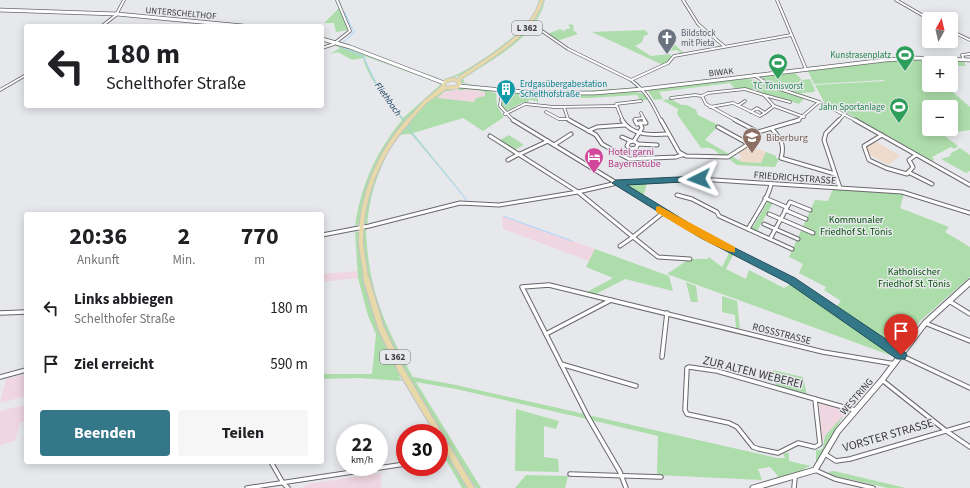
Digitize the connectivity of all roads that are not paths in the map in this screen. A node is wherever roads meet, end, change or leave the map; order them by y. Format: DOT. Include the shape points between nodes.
graph roads {
  1 [pos="124,0"];
  2 [pos="336,0"];
  3 [pos="542,0"];
  4 [pos="682,0"];
  5 [pos="777,0"];
  6 [pos="896,0"];
  7 [pos="0,10"];
  8 [pos="117,14"];
  9 [pos="922,15"];
  10 [pos="104,24"];
  11 [pos="222,24"];
  12 [pos="542,31"];
  13 [pos="958,34"];
  14 [pos="791,35"];
  15 [pos="324,40"];
  16 [pos="970,40"];
  17 [pos="335,43"];
  18 [pos="724,46"];
  19 [pos="324,47"];
  20 [pos="970,54"];
  21 [pos="485,60"];
  22 [pos="964,60"];
  23 [pos="970,60"];
  24 [pos="806,69"];
  25 [pos="754,75"];
  26 [pos="24,76"];
  27 [pos="426,76"];
  28 [pos="451,79"];
  29 [pos="631,80"];
  30 [pos="460,83"];
  31 [pos="445,85"];
  32 [pos="643,89"];
  33 [pos="0,90"];
  34 [pos="502,90"];
  35 [pos="764,95"];
  36 [pos="702,96"];
  37 [pos="671,98"];
  38 [pos="641,101"];
  39 [pos="745,101"];
  40 [pos="790,102"];
  41 [pos="819,102"];
  42 [pos="739,105"];
  43 [pos="616,106"];
  44 [pos="774,106"];
  45 [pos="564,107"];
  46 [pos="710,107"];
  47 [pos="546,112"];
  48 [pos="751,112"];
  49 [pos="765,112"];
  50 [pos="641,113"];
  51 [pos="506,114"];
  52 [pos="845,114"];
  53 [pos="804,117"];
  54 [pos="644,118"];
  55 [pos="568,119"];
  56 [pos="640,123"];
  57 [pos="625,125"];
  58 [pos="718,127"];
  59 [pos="772,129"];
  60 [pos="588,131"];
  61 [pos="758,132"];
  62 [pos="639,133"];
  63 [pos="571,134"];
  64 [pos="668,134"];
  65 [pos="882,135"];
  66 [pos="490,136"];
  67 [pos="622,138"];
  68 [pos="548,141"];
  69 [pos="632,141"];
  70 [pos="638,144"];
  71 [pos="749,144"];
  72 [pos="554,145"];
  73 [pos="657,145"];
  74 [pos="630,149"];
  75 [pos="519,154"];
  76 [pos="622,155"];
  77 [pos="682,155"];
  78 [pos="916,155"];
  79 [pos="508,160"];
  80 [pos="908,172"];
  81 [pos="835,174"];
  82 [pos="616,183"];
  83 [pos="771,183"];
  84 [pos="932,184"];
  85 [pos="970,185"];
  86 [pos="840,188"];
  87 [pos="578,192"];
  88 [pos="677,195"];
  89 [pos="765,198"];
  90 [pos="786,208"];
  91 [pos="810,210"];
  92 [pos="664,212"];
  93 [pos="970,213"];
  94 [pos="769,214"];
  95 [pos="806,218"];
  96 [pos="781,219"];
  97 [pos="764,224"];
  98 [pos="360,227"];
  99 [pos="748,229"];
  100 [pos="775,229"];
  101 [pos="813,233"];
  102 [pos="324,236"];
  103 [pos="633,237"];
  104 [pos="770,239"];
  105 [pos="798,239"];
  106 [pos="620,246"];
  107 [pos="792,249"];
  108 [pos="690,259"];
  109 [pos="970,282"];
  110 [pos="610,300"];
  111 [pos="949,301"];
  112 [pos="24,312"];
  113 [pos="0,313"];
  114 [pos="667,314"];
  115 [pos="970,314"];
  116 [pos="924,323"];
  117 [pos="546,334"];
  118 [pos="970,341"];
  119 [pos="901,355"];
  120 [pos="662,357"];
  121 [pos="561,364"];
  122 [pos="895,364"];
  123 [pos="24,371"];
  124 [pos="0,377"];
  125 [pos="882,380"];
  126 [pos="636,386"];
  127 [pos="970,388"];
  128 [pos="815,399"];
  129 [pos="854,410"];
  130 [pos="970,424"];
  131 [pos="945,430"];
  132 [pos="970,446"];
  133 [pos="824,454"];
  134 [pos="272,464"];
  135 [pos="396,465"];
  136 [pos="815,470"];
  137 [pos="570,474"];
  138 [pos="622,475"];
  139 [pos="661,477"];
  140 [pos="795,477"];
  141 [pos="283,483"];
  142 [pos="247,488"];
  143 [pos="288,488"];
  144 [pos="471,488"];
  145 [pos="626,488"];
  146 [pos="753,488"];
  147 [pos="794,488"];
  148 [pos="873,488"];
  1 -- 8 [label="street"];
  2 -- 17 [label="street" via="350,31"];
  3 -- 21 [label="main road, L 362" via="537,16 526,30"];
  4 -- 18 [label="street" via="698,24"];
  5 -- 14 [label="street"];
  6 -- 9 [label="street"];
  7 -- 8 [label="street, UNTERSCHELTHOF"];
  8 -- 10 [label="street"];
  8 -- 11 [label="street, UNTERSCHELTHOF"];
  12 -- 29 [label="street" via="568,49"];
  13 -- 16 [label="street"];
  14 -- 18 [label="street"];
  14 -- 24 [label="street"];
  15 -- 17 [label="street"];
  17 -- 19 [label="street"];
  17 -- 27 [label="street"];
  18 -- 29 [label="street" via="674,56 668,63"];
  20 -- 22 [label="street" via="962,55"];
  21 -- 28 [label="main road, L 362"];
  21 -- 30 [label="main road, L 362" via="460,78"];
  22 -- 23 [label="street, BIWAK"];
  22 -- 24 [label="street, BIWAK" via="900,59"];
  24 -- 25 [label="street, BIWAK"];
  25 -- 32 [label="street, BIWAK"];
  25 -- 41 [label="street" via="771,86"];
  26 -- 33 [label="street"];
  27 -- 28 [label="street"];
  27 -- 31 [label="street"];
  28 -- 30 [label="main road"];
  28 -- 31 [label="main road"];
  29 -- 32 [label="street"];
  30 -- 31 [label="main road"];
  30 -- 34 [label="street, BIWAK"];
  31 -- 98 [label="main road, L 362" via="403,125 382,155 368,192"];
  32 -- 34 [label="street, BIWAK" via="572,94"];
  32 -- 64 [label="street"];
  34 -- 51 [label="street" via="499,102"];
  35 -- 36 [label="street" via="745,89"];
  35 -- 40 [label="street"];
  35 -- 44 [label="street"];
  36 -- 37 [label="street"];
  36 -- 46 [label="street" via="703,101"];
  38 -- 43 [label="street" via="618,103"];
  39 -- 42 [label="street"];
  41 -- 52 [label="street"];
  41 -- 53 [label="street"];
  42 -- 46 [label="street" via="733,102"];
  42 -- 48 [label="street"];
  43 -- 45 [label="street"];
  43 -- 57 [label="street"];
  44 -- 49 [label="street"];
  44 -- 53 [label="street"];
  45 -- 51 [label="street" via="523,104"];
  45 -- 55 [label="street"];
  46 -- 61 [label="street"];
  47 -- 55 [label="street" via="559,119"];
  48 -- 49 [label="street" via="757,108"];
  48 -- 49 [label="street" via="760,116"];
  50 -- 54 [label="street"];
  51 -- 68 [label="street"];
  52 -- 65 [label="street"];
  52 -- 81 [label="street" via="826,133 824,140"];
  53 -- 59 [label="street"];
  54 -- 56 [label="street" via="646,123"];
  54 -- 56 [label="street" via="634,119 637,124"];
  55 -- 60 [label="street"];
  56 -- 62 [label="street" via="642,128"];
  57 -- 60 [label="street" via="597,127"];
  57 -- 62 [label="street"];
  58 -- 71 [label="street"];
  59 -- 61 [label="street"];
  59 -- 81 [label="street" via="784,142 781,158"];
  60 -- 76 [label="street" via="596,135 602,144"];
  61 -- 71 [label="street"];
  62 -- 64 [label="street"];
  62 -- 69 [label="street"];
  63 -- 72 [label="street"];
  64 -- 77 [label="street"];
  65 -- 78 [label="street"];
  65 -- 80 [label="street" via="864,146 869,160 903,174"];
  66 -- 75 [label="street"];
  67 -- 69 [label="street"];
  68 -- 72 [label="street"];
  68 -- 75 [label="street"];
  69 -- 70 [label="street"];
  69 -- 74 [label="street" via="627,145"];
  70 -- 73 [label="street"];
  70 -- 74 [label="street" via="636,148"];
  71 -- 77 [label="street" via="724,158"];
  72 -- 82 [label="street"];
  74 -- 76 [label="street"];
  75 -- 79 [label="street"];
  75 -- 87 [label="street"];
  76 -- 77 [label="street" via="636,160 676,158"];
  78 -- 80 [label="street" via="909,160 913,167"];
  78 -- 85 [label="street"];
  80 -- 84 [label="street"];
  81 -- 86 [label="street"];
  82 -- 83 [label="street, FRIEDRICHSTRASSE" via="699,179"];
  82 -- 87 [label="street, FRIEDRICHSTRASSE"];
  82 -- 92 [label="street"];
  83 -- 86 [label="street, FRIEDRICHSTRASSE"];
  83 -- 89 [label="street" via="772,189"];
  86 -- 93 [label="street, FRIEDRICHSTRASSE" via="902,192"];
  87 -- 98 [label="street, FRIEDRICHSTRASSE" via="500,205 460,203"];
  87 -- 103 [label="street"];
  88 -- 99 [label="street" via="692,199 717,212 719,216"];
  89 -- 90 [label="street"];
  89 -- 99 [label="street"];
  90 -- 91 [label="street" via="790,202"];
  90 -- 95 [label="street"];
  90 -- 96 [label="street"];
  92 -- 103 [label="street"];
  92 -- 119 [label="street" via="702,235 792,281"];
  94 -- 96 [label="street"];
  96 -- 100 [label="street"];
  96 -- 101 [label="street"];
  97 -- 100 [label="street"];
  98 -- 102 [label="street, FRIEDRICHSTRASSE"];
  98 -- 144 [label="main road, L 362" via="366,280 379,325"];
  99 -- 104 [label="street"];
  100 -- 104 [label="street"];
  100 -- 105 [label="street"];
  103 -- 106 [label="street"];
  103 -- 108 [label="street" via="658,257"];
  104 -- 107 [label="street"];
  109 -- 111 [label="street, WESTRING"];
  110 -- 114 [label="street, ROSSSTRASSE"];
  110 -- 117 [label="street"];
  110 -- 117 [label="street, ROSSSTRASSE" via="549,285 522,287"];
  111 -- 115 [label="street"];
  111 -- 116 [label="street, WESTRING"];
  112 -- 113 [label="street"];
  114 -- 120 [label="street"];
  114 -- 122 [label="street, ROSSSTRASSE" via="823,352"];
  116 -- 118 [label="street"];
  116 -- 119 [label="street, WESTRING"];
  117 -- 121 [label="street"];
  119 -- 122 [label="street, WESTRING"];
  119 -- 127 [label="street"];
  121 -- 126 [label="street"];
  121 -- 138 [label="street"];
  122 -- 125 [label="street, WESTRING"];
  123 -- 124 [label="street"];
  125 -- 129 [label="street, WESTRING"];
  125 -- 131 [label="street"];
  128 -- 128 [label="street, ZUR ALTEN WEBEREI" via="820,444 815,447 798,443 778,453 758,449 737,427 729,423 687,414 684,410 687,368 717,371"];
  128 -- 129 [label="street, ZUR ALTEN WEBEREI"];
  129 -- 133 [label="street, WESTRING"];
  130 -- 131 [label="street, VORSTER STRASSE"];
  131 -- 132 [label="street"];
  131 -- 133 [label="street, VORSTER STRASSE" via="850,459 836,461"];
  133 -- 136 [label="street"];
  134 -- 141 [label="street"];
  135 -- 141 [label="street"];
  136 -- 140 [label="street"];
  136 -- 148 [label="street" via="835,479"];
  137 -- 138 [label="street"];
  138 -- 139 [label="street"];
  138 -- 145 [label="street"];
  140 -- 146 [label="street"];
  140 -- 147 [label="street"];
  141 -- 142 [label="street"];
  141 -- 143 [label="street"];
}
